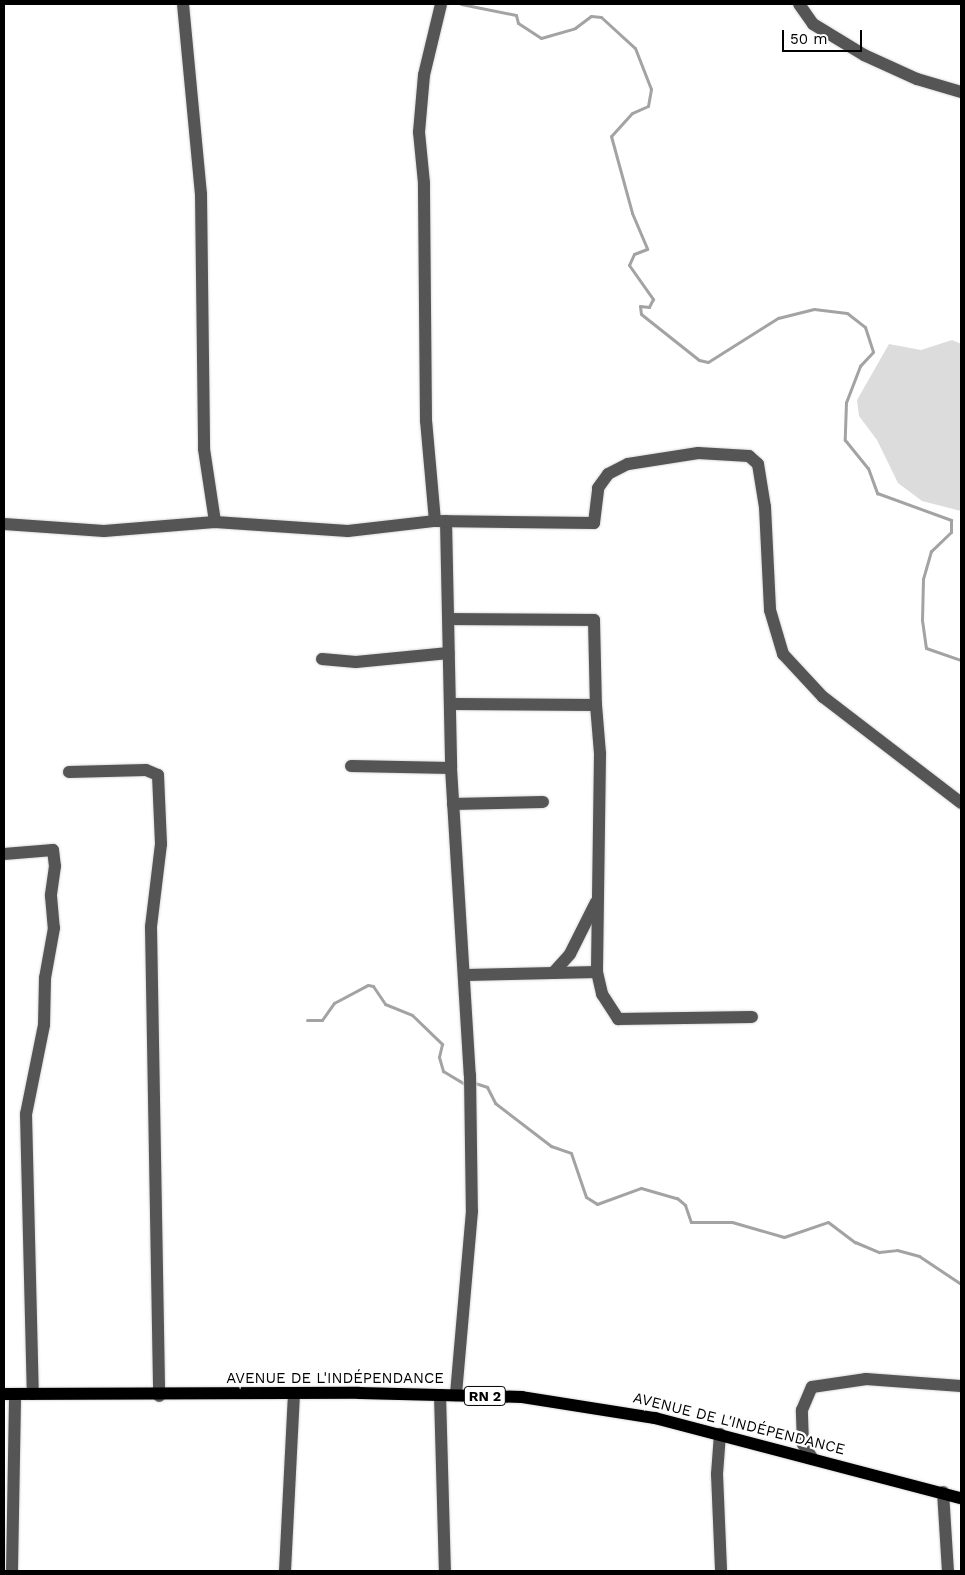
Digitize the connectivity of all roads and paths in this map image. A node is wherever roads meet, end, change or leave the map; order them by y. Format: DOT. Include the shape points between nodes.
graph roads {
  1 [pos="183,4"];
  2 [pos="440,4"];
  3 [pos="799,4"];
  4 [pos="961,92"];
  5 [pos="441,521"];
  6 [pos="215,522"];
  7 [pos="4,524"];
  8 [pos="450,618"];
  9 [pos="449,653"];
  10 [pos="322,659"];
  11 [pos="453,704"];
  12 [pos="596,705"];
  13 [pos="351,766"];
  14 [pos="451,768"];
  15 [pos="69,772"];
  16 [pos="543,802"];
  17 [pos="961,803"];
  18 [pos="453,804"];
  19 [pos="4,854"];
  20 [pos="599,895"];
  21 [pos="597,972"];
  22 [pos="554,973"];
  23 [pos="466,975"];
  24 [pos="752,1017"];
  25 [pos="961,1386"];
  26 [pos="294,1393"];
  27 [pos="10,1394"];
  28 [pos="33,1394"];
  29 [pos="440,1395"];
  30 [pos="456,1395"];
  31 [pos="159,1396"];
  32 [pos="720,1434"];
  33 [pos="813,1459"];
  34 [pos="955,1494"];
  35 [pos="12,1571"];
  36 [pos="285,1571"];
  37 [pos="445,1571"];
  38 [pos="721,1571"];
  39 [pos="948,1571"];
  1 -- 6 [label="street" via="201,194 204,449"];
  2 -- 5 [label="street" via="424,75 419,132 424,183 426,421"];
  3 -- 4 [label="street" via="813,24 864,55 917,79"];
  5 -- 6 [label="street" via="348,531"];
  5 -- 8 [label="street"];
  5 -- 17 [label="street" via="594,524 598,488 608,474 628,464 698,453 749,456 758,464 766,507 770,610 783,654 823,697"];
  6 -- 7 [label="street" via="104,531"];
  8 -- 9 [label="street"];
  8 -- 12 [label="street" via="594,620"];
  9 -- 10 [label="street" via="356,662"];
  9 -- 11 [label="street"];
  11 -- 12 [label="street"];
  11 -- 14 [label="street"];
  12 -- 20 [label="street"];
  13 -- 14 [label="street"];
  14 -- 18 [label="street"];
  15 -- 31 [label="street" via="146,770 158,775 161,844 151,954"];
  16 -- 18 [label="street"];
  18 -- 23 [label="street"];
  19 -- 28 [label="street" via="53,850 55,866 51,896 54,928 45,978 44,1025 26,1114"];
  20 -- 21 [label="street"];
  20 -- 22 [label="street" via="579,940"];
  21 -- 22 [label="street"];
  21 -- 24 [label="street" via="602,994 618,1019"];
  22 -- 23 [label="street"];
  23 -- 30 [label="street" via="472,1211"];
  25 -- 33 [label="street" via="866,1379 812,1387 802,1410 803,1444"];
  26 -- 29 [label="main road, AVENUE DE L'INDÉPENDANCE / RN 2"];
  26 -- 31 [label="main road, AVENUE DE L'INDÉPENDANCE / RN 2"];
  26 -- 36 [label="street"];
  27 -- 28 [label="main road, AVENUE DE L'INDÉPENDANCE / RN 2"];
  27 -- 35 [label="street"];
  28 -- 31 [label="main road, AVENUE DE L'INDÉPENDANCE / RN 2"];
  29 -- 30 [label="main road, AVENUE DE L'INDÉPENDANCE / RN 2"];
  29 -- 37 [label="street"];
  30 -- 32 [label="main road, AVENUE DE L'INDÉPENDANCE / RN 2" via="522,1397 601,1407"];
  32 -- 33 [label="main road, AVENUE DE L'INDÉPENDANCE / RN 2"];
  32 -- 38 [label="street" via="717,1474"];
  33 -- 34 [label="main road, AVENUE DE L'INDÉPENDANCE / RN 2"];
  34 -- 39 [label="street"];
}
